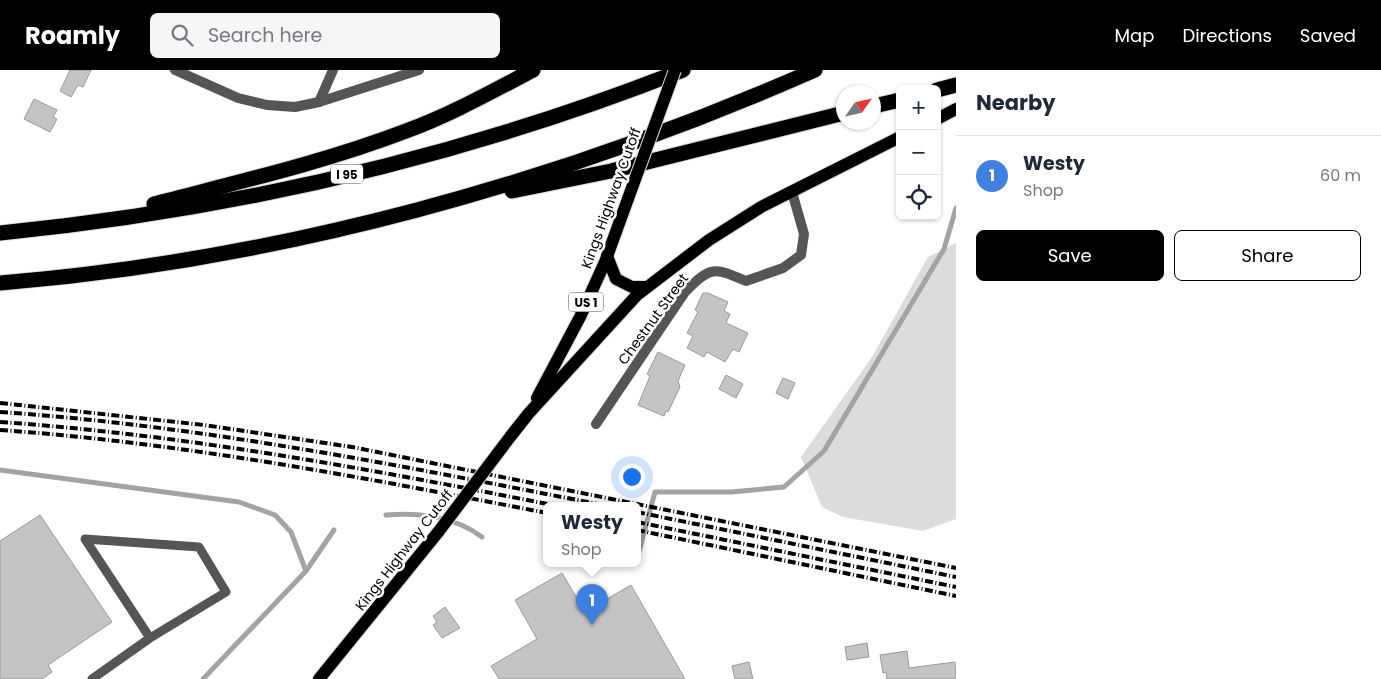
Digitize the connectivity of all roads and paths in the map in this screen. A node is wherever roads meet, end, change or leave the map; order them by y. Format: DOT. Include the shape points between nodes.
graph roads {
  1 [pos="174,70"];
  2 [pos="333,70"];
  3 [pos="420,70"];
  4 [pos="533,70"];
  5 [pos="674,70"];
  6 [pos="683,70"];
  7 [pos="815,70"];
  8 [pos="956,85"];
  9 [pos="941,89"];
  10 [pos="896,101"];
  11 [pos="319,102"];
  12 [pos="881,104"];
  13 [pos="956,109"];
  14 [pos="836,115"];
  15 [pos="941,117"];
  16 [pos="896,140"];
  17 [pos="792,192"];
  18 [pos="436,204"];
  19 [pos="81,224"];
  20 [pos="0,233"];
  21 [pos="607,256"];
  22 [pos="0,283"];
  23 [pos="648,287"];
  24 [pos="529,413"];
  25 [pos="596,424"];
  26 [pos="150,638"];
  27 [pos="92,679"];
  28 [pos="320,679"];
  1 -- 11 [label="street" via="238,98 267,105 295,107"];
  2 -- 11 [label="street"];
  3 -- 11 [label="street"];
  4 -- 19 [label="highway" via="406,131 294,167"];
  5 -- 21 [label="main road, Kings Highway Cutoff / US 1, bridge"];
  6 -- 19 [label="highway, I 95" via="549,118 376,167 209,204"];
  7 -- 18 [label="highway" via="663,133"];
  8 -- 9 [label="highway"];
  10 -- 12 [label="highway"];
  13 -- 15 [label="main road"];
  14 -- 18 [label="highway" via="574,179"];
  16 -- 17 [label="main road, Kings Highway Cutoff / US 1"];
  17 -- 23 [label="main road, Kings Highway Cutoff / US 1" via="761,207 709,240"];
  17 -- 25 [label="street, Chestnut Street" via="804,234 801,254 783,268 746,281 722,270 704,273 685,292"];
  18 -- 22 [label="highway" via="318,233 209,254"];
  19 -- 20 [label="highway, I 95"];
  21 -- 23 [label="main road" via="616,280 632,288"];
  21 -- 24 [label="main road, Kings Highway Cutoff / US 1" via="580,317"];
  23 -- 24 [label="main road, Kings Highway Cutoff / US 1" via="637,295"];
  24 -- 28 [label="main road, Kings Highway Cutoff / US 1, bridge"];
  26 -- 26 [label="lane" via="226,592 199,547 86,539"];
  26 -- 27 [label="lane"];
}
